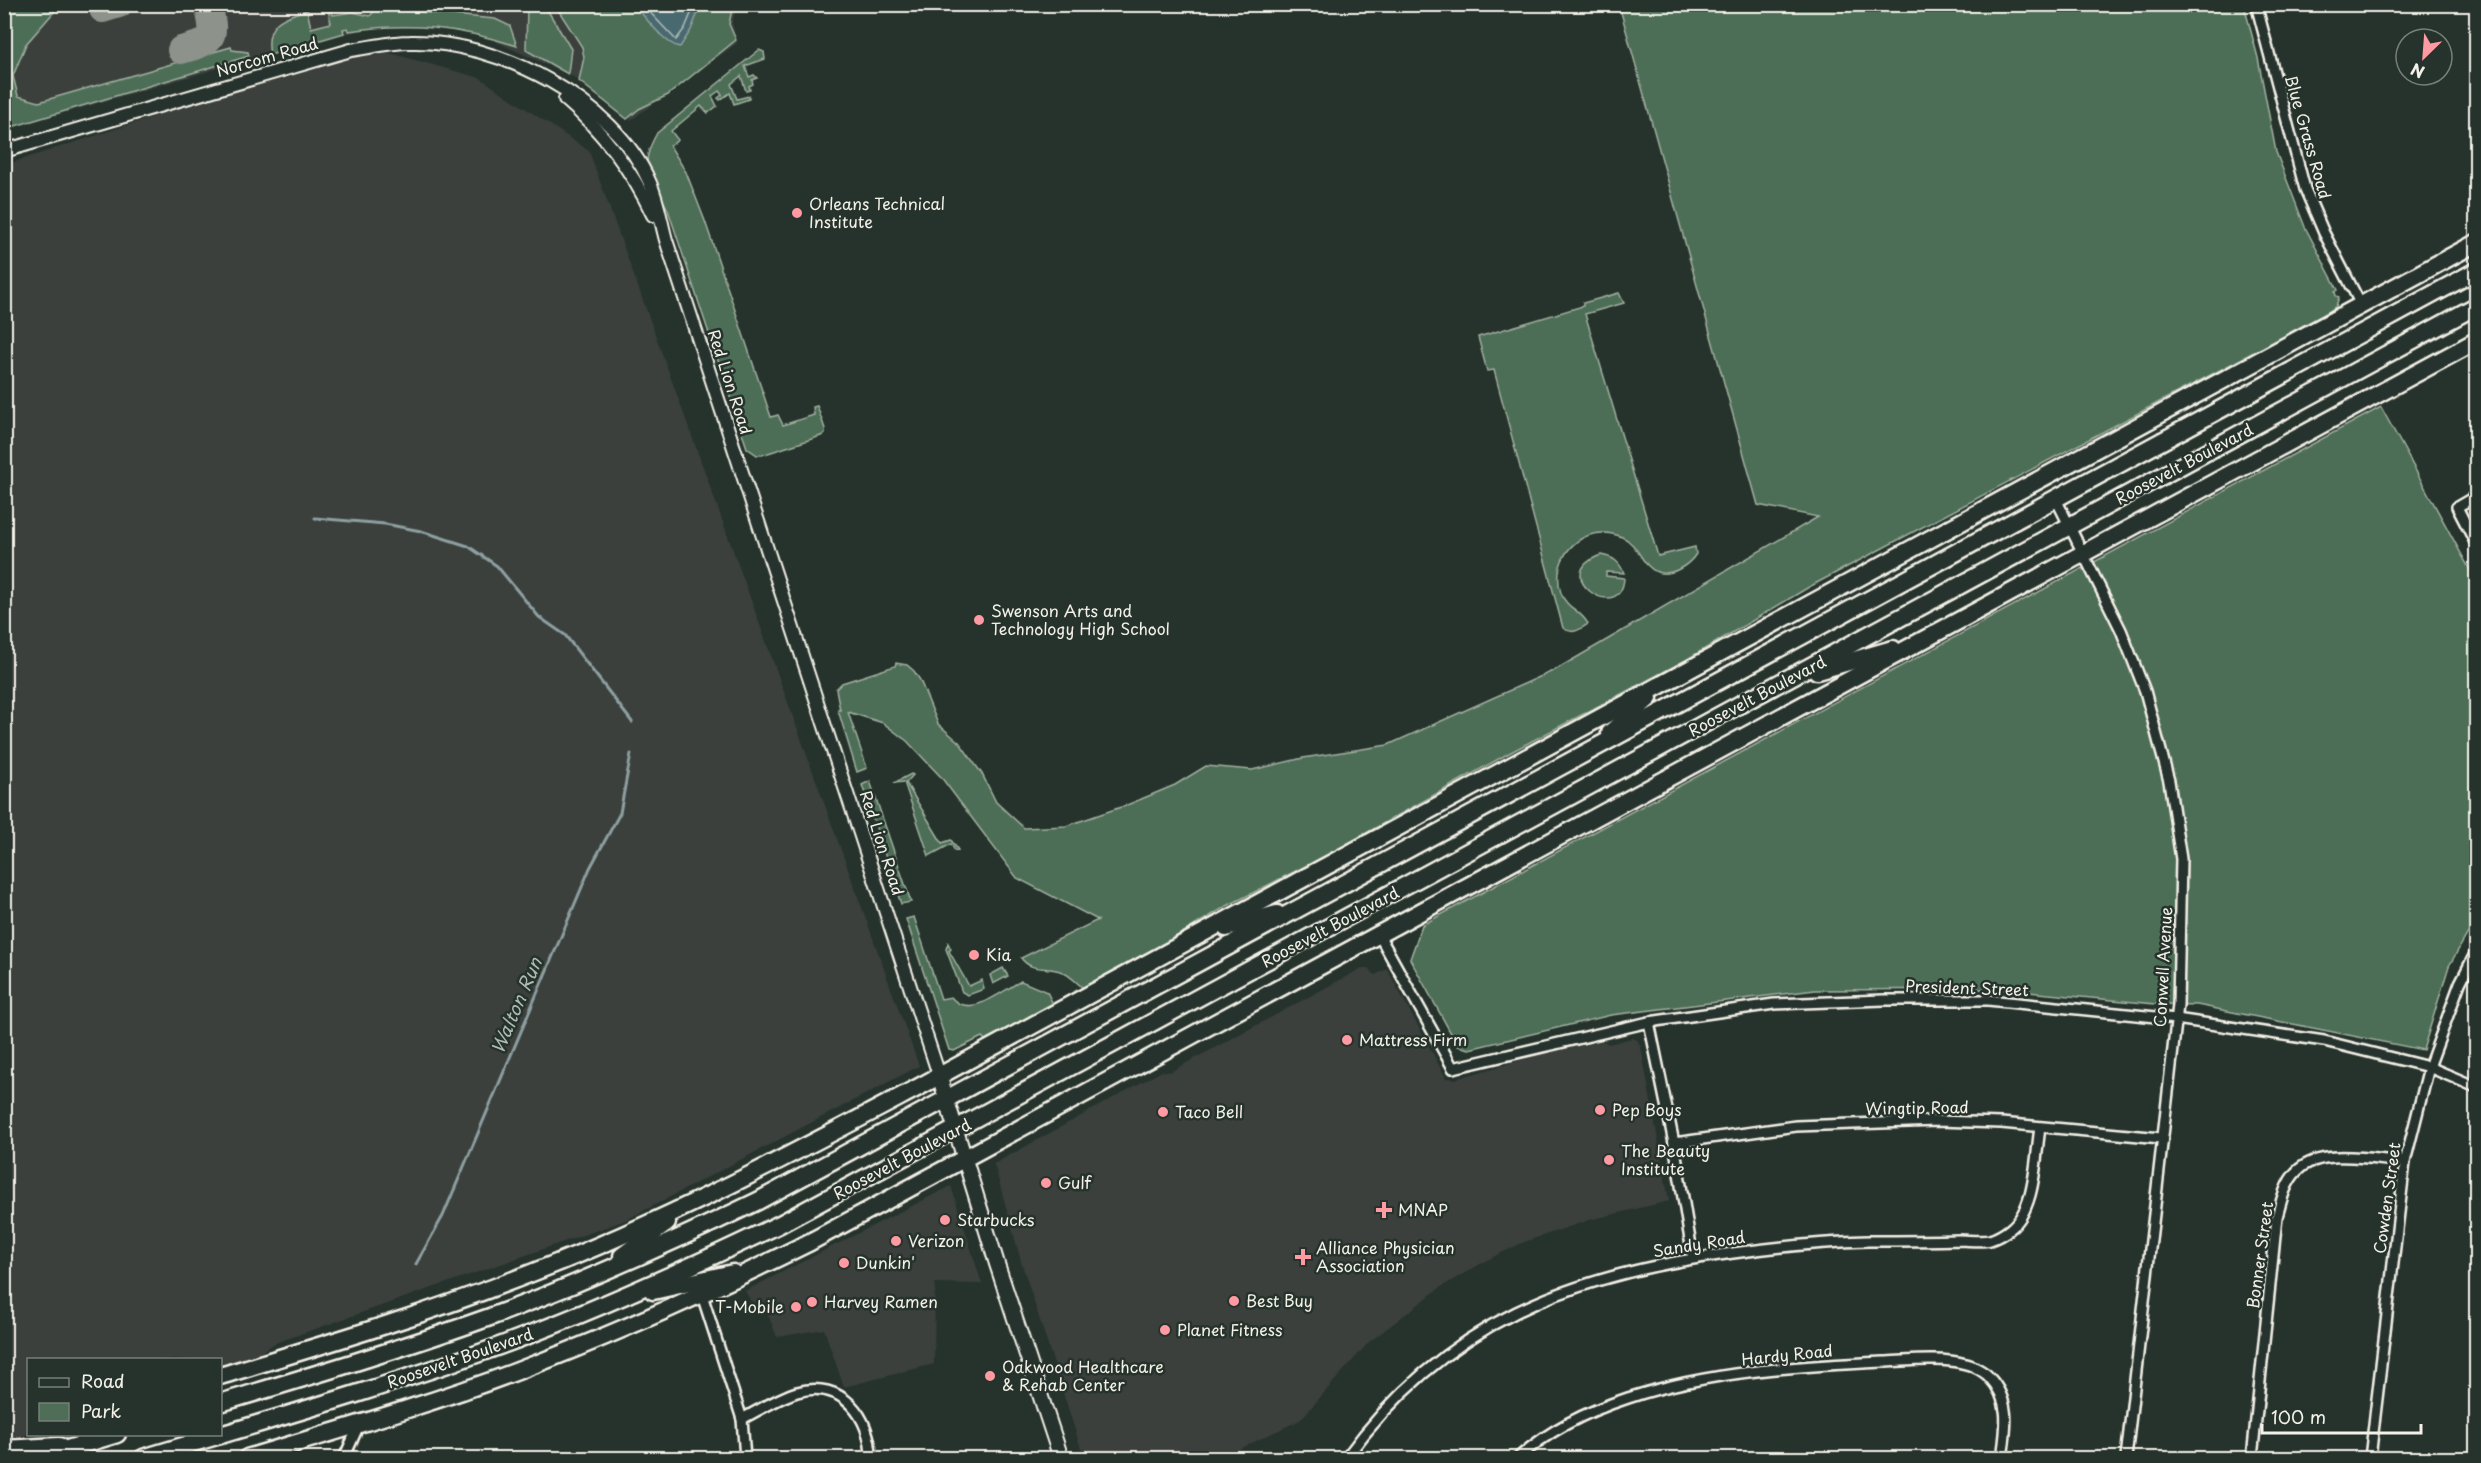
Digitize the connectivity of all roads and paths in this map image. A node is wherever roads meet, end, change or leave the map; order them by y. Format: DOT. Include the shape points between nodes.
graph roads {
  1 [pos="2256,4"];
  2 [pos="541,77"];
  3 [pos="627,145"];
  4 [pos="4,151"];
  5 [pos="626,164"];
  6 [pos="666,240"];
  7 [pos="2476,243"];
  8 [pos="2476,271"];
  9 [pos="2361,305"];
  10 [pos="2476,306"];
  11 [pos="2476,340"];
  12 [pos="2476,496"];
  13 [pos="2056,499"];
  14 [pos="2069,527"];
  15 [pos="2476,544"];
  16 [pos="2082,554"];
  17 [pos="1923,640"];
  18 [pos="1788,679"];
  19 [pos="1670,680"];
  20 [pos="1591,751"];
  21 [pos="1306,905"];
  22 [pos="1379,935"];
  23 [pos="1196,937"];
  24 [pos="2476,952"];
  25 [pos="2176,1019"];
  26 [pos="1649,1022"];
  27 [pos="2429,1067"];
  28 [pos="939,1076"];
  29 [pos="2476,1087"];
  30 [pos="946,1100"];
  31 [pos="2040,1128"];
  32 [pos="955,1130"];
  33 [pos="2161,1138"];
  34 [pos="1674,1143"];
  35 [pos="964,1160"];
  36 [pos="2405,1162"];
  37 [pos="694,1203"];
  38 [pos="1693,1258"];
  39 [pos="765,1265"];
  40 [pos="599,1273"];
  41 [pos="702,1295"];
  42 [pos="611,1301"];
  43 [pos="222,1375"];
  44 [pos="222,1402"];
  45 [pos="741,1419"];
  46 [pos="359,1424"];
  47 [pos="222,1434"];
  48 [pos="27,1435"];
  49 [pos="111,1436"];
  50 [pos="215,1436"];
  51 [pos="4,1442"];
  52 [pos="84,1445"];
  53 [pos="4,1449"];
  54 [pos="38,1458"];
  55 [pos="143,1458"];
  56 [pos="247,1458"];
  57 [pos="344,1458"];
  58 [pos="745,1458"];
  59 [pos="871,1458"];
  60 [pos="1061,1458"];
  61 [pos="1346,1458"];
  62 [pos="1518,1458"];
  63 [pos="2002,1458"];
  64 [pos="2126,1458"];
  65 [pos="2252,1458"];
  66 [pos="2370,1458"];
  1 -- 9 [label="street, Blue Grass Road" via="2305,189"];
  2 -- 3 [label="street, Norcom Road" via="588,106"];
  2 -- 4 [label="street, Norcom Road" via="464,47 410,42 380,45 351,50"];
  2 -- 5 [label="street, Norcom Road" via="600,131"];
  3 -- 6 [label="street, Red Lion Road" via="651,184"];
  5 -- 6 [label="street, Red Lion Road"];
  6 -- 28 [label="street, Red Lion Road"];
  7 -- 9 [label="highway"];
  8 -- 13 [label="highway, Roosevelt Boulevard"];
  9 -- 19 [label="highway"];
  10 -- 14 [label="highway, Roosevelt Boulevard"];
  11 -- 16 [label="highway, Roosevelt Boulevard"];
  12 -- 15 [label="street" via="2457,507"];
  13 -- 14 [label="street, Conwell Avenue"];
  13 -- 20 [label="highway, Roosevelt Boulevard"];
  14 -- 16 [label="street, Conwell Avenue"];
  14 -- 18 [label="highway, Roosevelt Boulevard"];
  16 -- 17 [label="highway, Roosevelt Boulevard"];
  16 -- 25 [label="street, Conwell Avenue" via="2134,662 2169,781 2181,859"];
  17 -- 18 [label="highway"];
  17 -- 22 [label="highway, Roosevelt Boulevard"];
  18 -- 32 [label="highway, Roosevelt Boulevard"];
  19 -- 20 [label="highway"];
  19 -- 23 [label="highway"];
  20 -- 21 [label="highway, Roosevelt Boulevard"];
  21 -- 23 [label="highway"];
  21 -- 30 [label="highway, Roosevelt Boulevard"];
  22 -- 26 [label="street, President Street" via="1454,1068"];
  22 -- 35 [label="highway, Roosevelt Boulevard"];
  23 -- 28 [label="highway"];
  24 -- 27 [label="street, Cowden Street" via="2460,983"];
  25 -- 26 [label="street, President Street" via="1988,1000 1884,1000 1773,1004"];
  25 -- 27 [label="street, President Street" via="2324,1041"];
  25 -- 33 [label="street, Conwell Avenue"];
  26 -- 34 [label="street"];
  27 -- 29 [label="street, President Street"];
  27 -- 36 [label="street, Cowden Street"];
  28 -- 30 [label="main road, Red Lion Road"];
  28 -- 37 [label="highway"];
  30 -- 32 [label="main road, Red Lion Road"];
  30 -- 40 [label="highway, Roosevelt Boulevard" via="758,1201"];
  31 -- 33 [label="street, Wingtip Road"];
  31 -- 34 [label="street, Wingtip Road" via="1938,1121 1796,1126"];
  31 -- 38 [label="street, Sandy Road" via="2024,1216 1990,1240 1778,1247"];
  32 -- 35 [label="main road, Red Lion Road"];
  32 -- 42 [label="highway, Roosevelt Boulevard" via="780,1224"];
  33 -- 64 [label="street, Conwell Avenue"];
  34 -- 38 [label="street"];
  35 -- 39 [label="highway, Roosevelt Boulevard"];
  35 -- 60 [label="main road, Red Lion Road"];
  36 -- 65 [label="street, Bonner Street" via="2338,1156 2314,1161 2297,1171 2284,1192 2277,1218"];
  36 -- 66 [label="street, Cowden Street"];
  37 -- 40 [label="highway"];
  37 -- 43 [label="highway" via="482,1292 368,1332"];
  38 -- 61 [label="street, Sandy Road" via="1569,1288 1516,1311 1409,1384"];
  39 -- 41 [label="highway, Roosevelt Boulevard"];
  39 -- 42 [label="highway"];
  40 -- 44 [label="highway, Roosevelt Boulevard" via="435,1336"];
  41 -- 45 [label="street"];
  41 -- 46 [label="highway, Roosevelt Boulevard" via="512,1373"];
  42 -- 47 [label="highway, Roosevelt Boulevard" via="425,1372"];
  45 -- 58 [label="street"];
  45 -- 59 [label="street" via="795,1393 828,1391 858,1412 871,1441"];
  46 -- 56 [label="highway, Roosevelt Boulevard"];
  46 -- 57 [label="street"];
  48 -- 51 [label="highway"];
  49 -- 52 [label="highway"];
  50 -- 55 [label="highway, Roosevelt Boulevard"];
  52 -- 53 [label="highway"];
  52 -- 54 [label="highway"];
  62 -- 63 [label="street, Hardy Road" via="1537,1440 1565,1425 1659,1388 1804,1366 1927,1360 1966,1364 1988,1376 2006,1408"];
}
